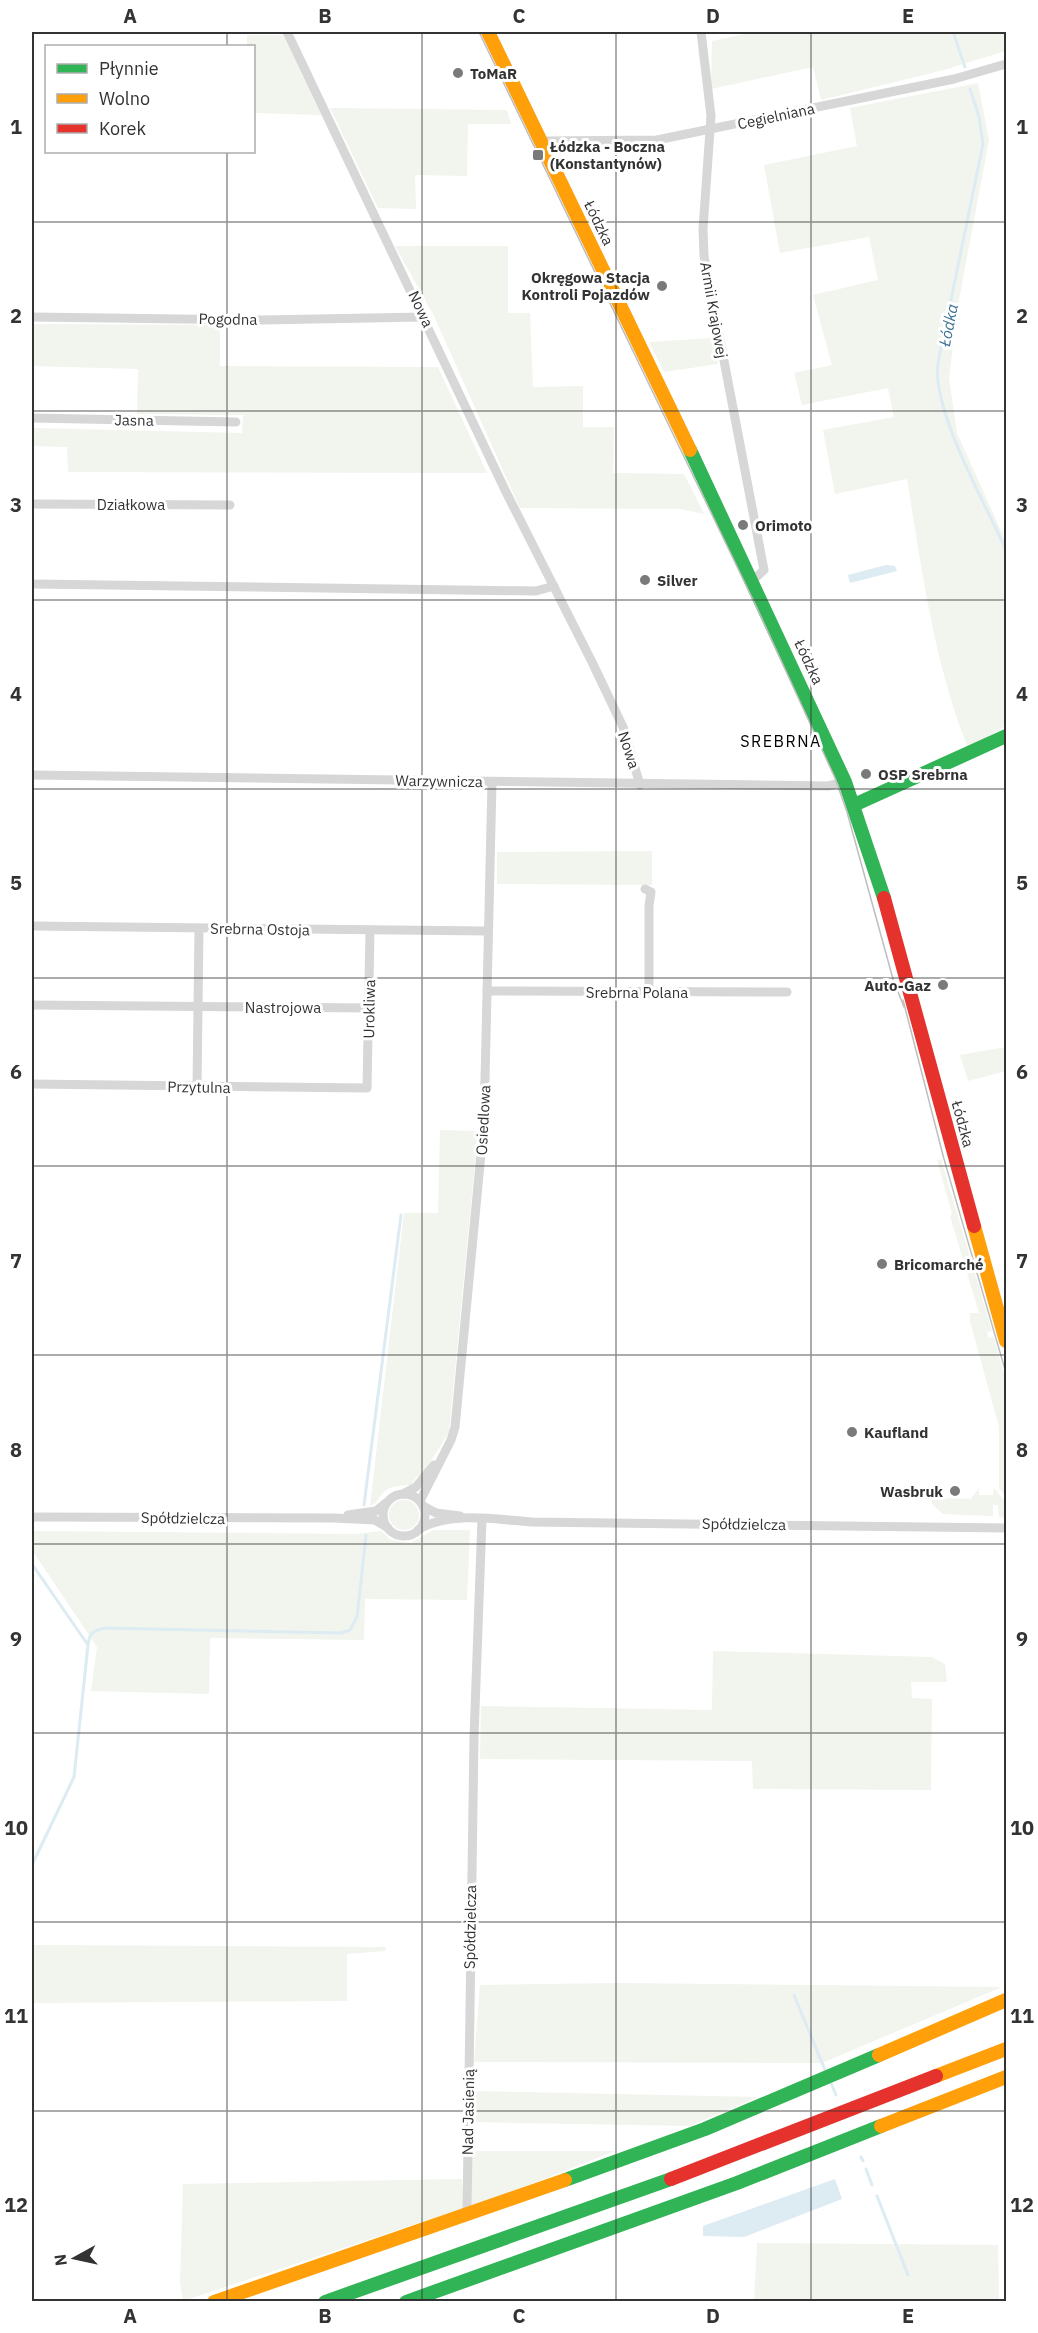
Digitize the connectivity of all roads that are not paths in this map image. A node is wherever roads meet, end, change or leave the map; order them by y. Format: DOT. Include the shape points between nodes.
graph roads {
  1 [pos="287,32"];
  2 [pos="488,32"];
  3 [pos="701,32"];
  4 [pos="1006,64"];
  5 [pos="709,131"];
  6 [pos="542,141"];
  7 [pos="424,316"];
  8 [pos="32,317"];
  9 [pos="32,418"];
  10 [pos="236,422"];
  11 [pos="32,504"];
  12 [pos="230,505"];
  13 [pos="753,580"];
  14 [pos="32,584"];
  15 [pos="554,586"];
  16 [pos="1006,736"];
  17 [pos="32,775"];
  18 [pos="492,782"];
  19 [pos="845,782"];
  20 [pos="640,785"];
  21 [pos="854,805"];
  22 [pos="645,889"];
  23 [pos="32,926"];
  24 [pos="199,928"];
  25 [pos="370,930"];
  26 [pos="488,931"];
  27 [pos="487,991"];
  28 [pos="787,992"];
  29 [pos="649,993"];
  30 [pos="32,1005"];
  31 [pos="197,1007"];
  32 [pos="369,1008"];
  33 [pos="32,1084"];
  34 [pos="197,1087"];
  35 [pos="367,1088"];
  36 [pos="1006,1341"];
  37 [pos="443,1454"];
  38 [pos="428,1487"];
  39 [pos="403,1494"];
  40 [pos="390,1500"];
  41 [pos="422,1504"];
  42 [pos="441,1513"];
  43 [pos="32,1517"];
  44 [pos="334,1518"];
  45 [pos="478,1519"];
  46 [pos="1006,1527"];
  47 [pos="388,1528"];
  48 [pos="418,1530"];
  49 [pos="1006,2000"];
  50 [pos="469,2012"];
  51 [pos="1006,2049"];
  52 [pos="1006,2077"];
  53 [pos="467,2213"];
  54 [pos="214,2301"];
  55 [pos="325,2301"];
  56 [pos="406,2301"];
  1 -- 7 [label="street, Nowa"];
  2 -- 6 [label="main road, Łódzka"];
  3 -- 5 [label="street, Armii Krajowej" via="711,116"];
  4 -- 5 [label="street, Cegielniana" via="954,79"];
  5 -- 6 [label="street, Cegielniana" via="650,140"];
  5 -- 13 [label="street, Armii Krajowej" via="704,256 764,570"];
  6 -- 13 [label="main road, Łódzka"];
  7 -- 8 [label="street, Pogodna" via="262,320"];
  7 -- 15 [label="street, Nowa"];
  9 -- 10 [label="street, Jasna"];
  11 -- 12 [label="street, Działkowa"];
  13 -- 19 [label="main road, Łódzka"];
  14 -- 15 [label="street" via="536,591"];
  15 -- 20 [label="street, Nowa" via="623,727"];
  16 -- 21 [label="main road"];
  17 -- 18 [label="street, Warzywnicza"];
  18 -- 20 [label="street, Warzywnicza"];
  18 -- 26 [label="street, Osiedlowa"];
  19 -- 20 [label="street, Warzywnicza" via="832,786"];
  19 -- 21 [label="main road, Łódzka"];
  21 -- 36 [label="main road, Łódzka" via="877,874"];
  22 -- 29 [label="street" via="652,897"];
  23 -- 24 [label="street, Srebrna Ostoja"];
  24 -- 25 [label="street, Srebrna Ostoja"];
  24 -- 31 [label="street"];
  25 -- 26 [label="street, Srebrna Ostoja"];
  25 -- 32 [label="street, Urokliwa"];
  26 -- 27 [label="street, Osiedlowa"];
  27 -- 29 [label="street, Srebrna Polana"];
  27 -- 37 [label="street, Osiedlowa" via="480,1174 455,1427"];
  28 -- 29 [label="street, Srebrna Polana"];
  30 -- 31 [label="street, Nastrojowa"];
  31 -- 32 [label="street, Nastrojowa"];
  31 -- 34 [label="street"];
  32 -- 35 [label="street, Urokliwa"];
  33 -- 34 [label="street, Przytulna"];
  34 -- 35 [label="street, Przytulna"];
  37 -- 38 [label="street, Osiedlowa"];
  37 -- 39 [label="street, Osiedlowa" via="416,1487"];
  38 -- 41 [label="street, Osiedlowa"];
  38 -- 42 [label="street" via="431,1503"];
  39 -- 40 [label="street"];
  39 -- 41 [label="street"];
  40 -- 44 [label="street" via="376,1510"];
  40 -- 47 [label="street" via="384,1511"];
  41 -- 42 [label="street"];
  41 -- 48 [label="street" via="425,1517"];
  42 -- 45 [label="street"];
  43 -- 44 [label="street, Spółdzielcza"];
  44 -- 47 [label="street" via="375,1520"];
  45 -- 46 [label="street, Spółdzielcza"];
  45 -- 48 [label="street" via="436,1522"];
  45 -- 50 [label="street, Spółdzielcza"];
  47 -- 48 [label="street" via="403,1535"];
  49 -- 53 [label="main road" via="627,2159"];
  50 -- 53 [label="street, Nad Jasienią"];
  51 -- 55 [label="main road" via="632,2194"];
  52 -- 56 [label="main road" via="737,2183"];
  53 -- 54 [label="main road"];
}
